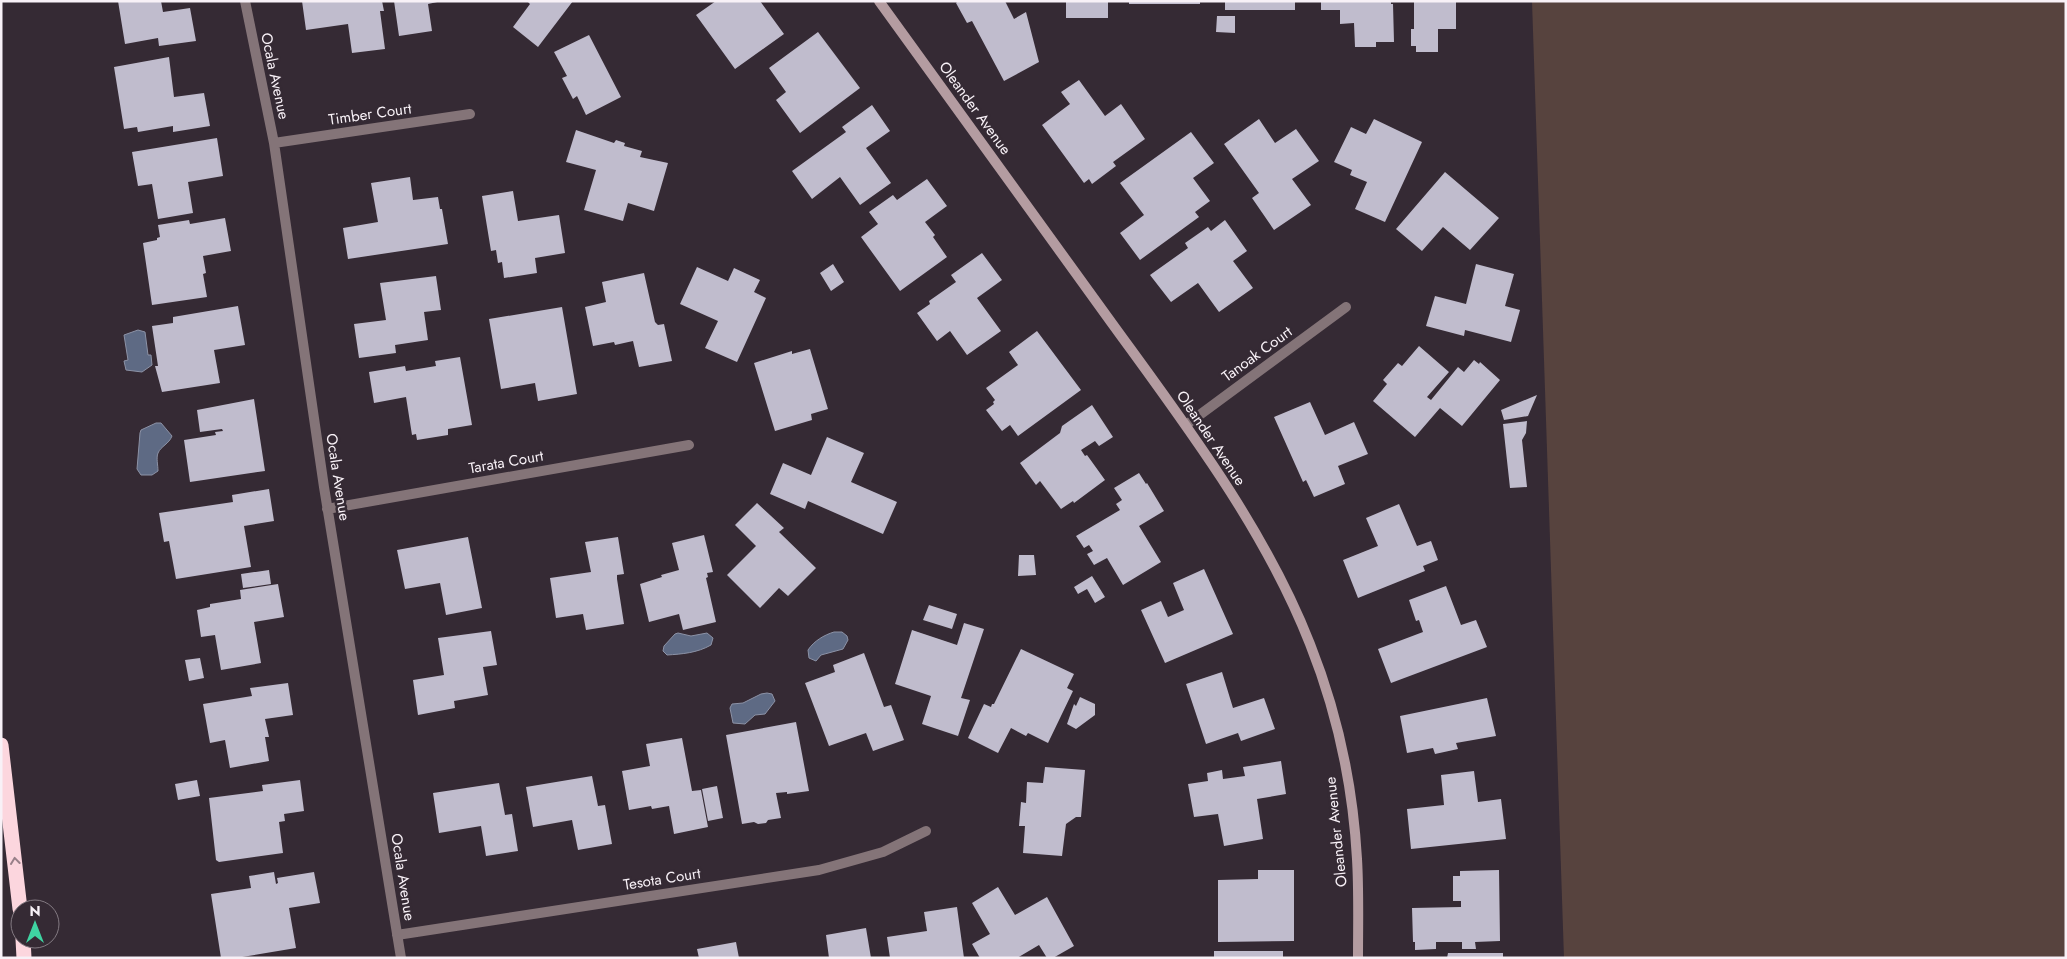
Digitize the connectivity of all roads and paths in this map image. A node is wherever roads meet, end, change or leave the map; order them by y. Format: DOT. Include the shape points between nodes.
graph roads {
  1 [pos="245,1"];
  2 [pos="879,1"];
  3 [pos="470,114"];
  4 [pos="274,143"];
  5 [pos="1346,307"];
  6 [pos="1186,425"];
  7 [pos="689,445"];
  8 [pos="328,509"];
  9 [pos="1,745"];
  10 [pos="926,831"];
  11 [pos="19,899"];
  12 [pos="397,935"];
  13 [pos="401,958"];
  14 [pos="1358,958"];
  1 -- 4 [label="street, Ocala Avenue"];
  2 -- 6 [label="street, Oleander Avenue"];
  3 -- 4 [label="street, Timber Court"];
  4 -- 8 [label="street, Ocala Avenue"];
  5 -- 6 [label="street, Tanoak Court"];
  6 -- 14 [label="street, Oleander Avenue" via="1284,583 1332,710 1350,787 1357,859"];
  7 -- 8 [label="street, Tarata Court"];
  8 -- 12 [label="street, Ocala Avenue"];
  11 -- 9 [label="highway, one-way"];
  10 -- 12 [label="street, Tesota Court" via="883,852 820,870"];
  12 -- 13 [label="street, Ocala Avenue"];
}
